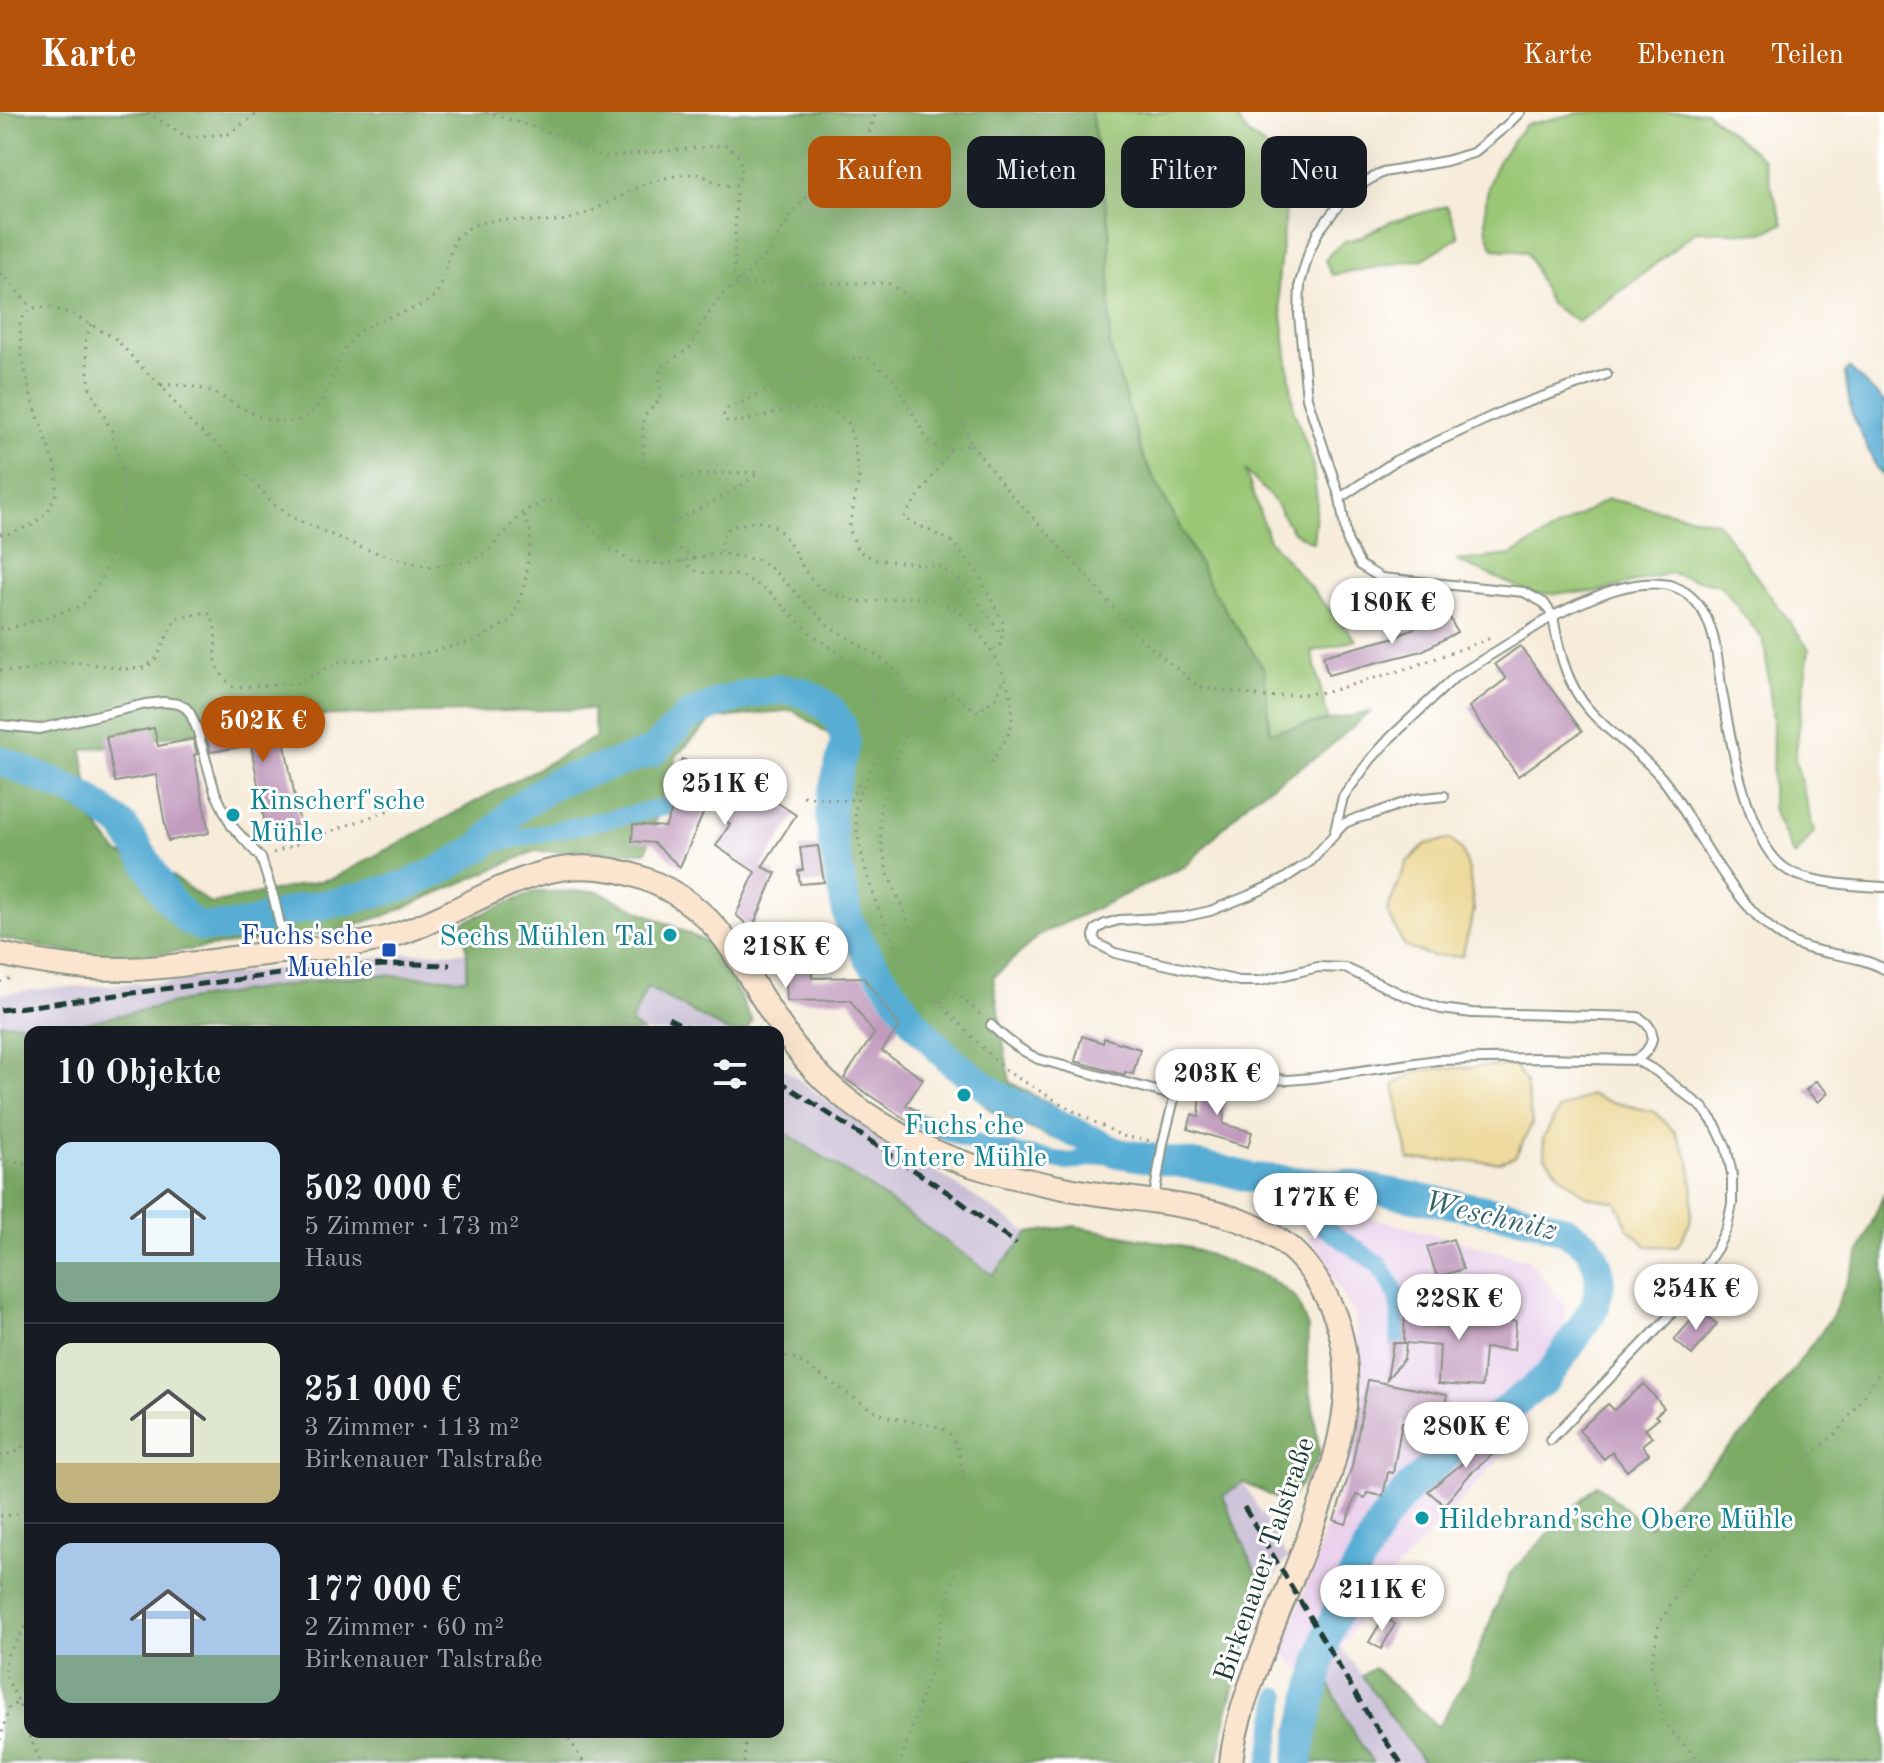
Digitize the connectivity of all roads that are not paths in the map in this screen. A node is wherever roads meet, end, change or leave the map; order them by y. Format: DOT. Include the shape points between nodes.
graph roads {
  1 [pos="1520,112"];
  2 [pos="1607,374"];
  3 [pos="1340,498"];
  4 [pos="1553,616"];
  5 [pos="0,725"];
  6 [pos="1444,796"];
  7 [pos="1334,835"];
  8 [pos="1884,887"];
  9 [pos="284,944"];
  10 [pos="0,954"];
  11 [pos="1884,969"];
  12 [pos="991,1025"];
  13 [pos="781,1026"];
  14 [pos="784,1030"];
  15 [pos="1636,1060"];
  16 [pos="1175,1096"];
  17 [pos="1153,1203"];
  18 [pos="1550,1440"];
  19 [pos="1231,1763"];
  1 -- 3 [label="lane" via="1473,153 1383,172 1360,185 1318,232 1303,268 1299,315 1307,398"];
  2 -- 3 [label="lane" via="1508,409 1395,461"];
  3 -- 4 [label="lane" via="1353,553 1360,565 1381,578 1524,592 1544,603"];
  4 -- 7 [label="lane" via="1455,677 1391,737 1343,797"];
  4 -- 8 [label="lane" via="1641,585 1668,585 1697,601 1714,642 1743,795 1766,848 1777,862 1801,876"];
  4 -- 11 [label="lane" via="1567,676 1582,701 1661,777 1720,870 1759,917 1787,940"];
  5 -- 9 [label="lane" via="39,729 146,704 182,705 197,729 215,792 231,825 261,858"];
  6 -- 7 [label="lane" via="1415,799 1357,818"];
  7 -- 15 [label="lane" via="1311,861 1248,896 1183,917 1105,924 1095,930 1096,943 1115,953 1239,981 1318,967 1345,968 1441,1009 1638,1017 1650,1029 1652,1045"];
  9 -- 10 [label="main road, Birkenauer Talstraße" via="209,961 121,969"];
  9 -- 13 [label="main road, Birkenauer Talstraße" via="348,945 385,938 543,872 591,868 634,874 673,891 716,927"];
  12 -- 16 [label="lane" via="1038,1059"];
  14 -- 17 [label="main road, Birkenauer Talstraße" via="836,1090 921,1145 997,1174"];
  15 -- 16 [label="lane" via="1437,1060 1288,1080 1188,1073 1180,1079"];
  15 -- 18 [label="lane" via="1703,1108 1716,1126 1732,1174 1727,1227 1667,1319"];
  16 -- 17 [label="lane"];
  17 -- 19 [label="main road, Birkenauer Talstraße" via="1249,1223 1293,1250 1318,1280 1335,1313 1346,1362 1345,1405 1331,1471 1245,1698"];
}
